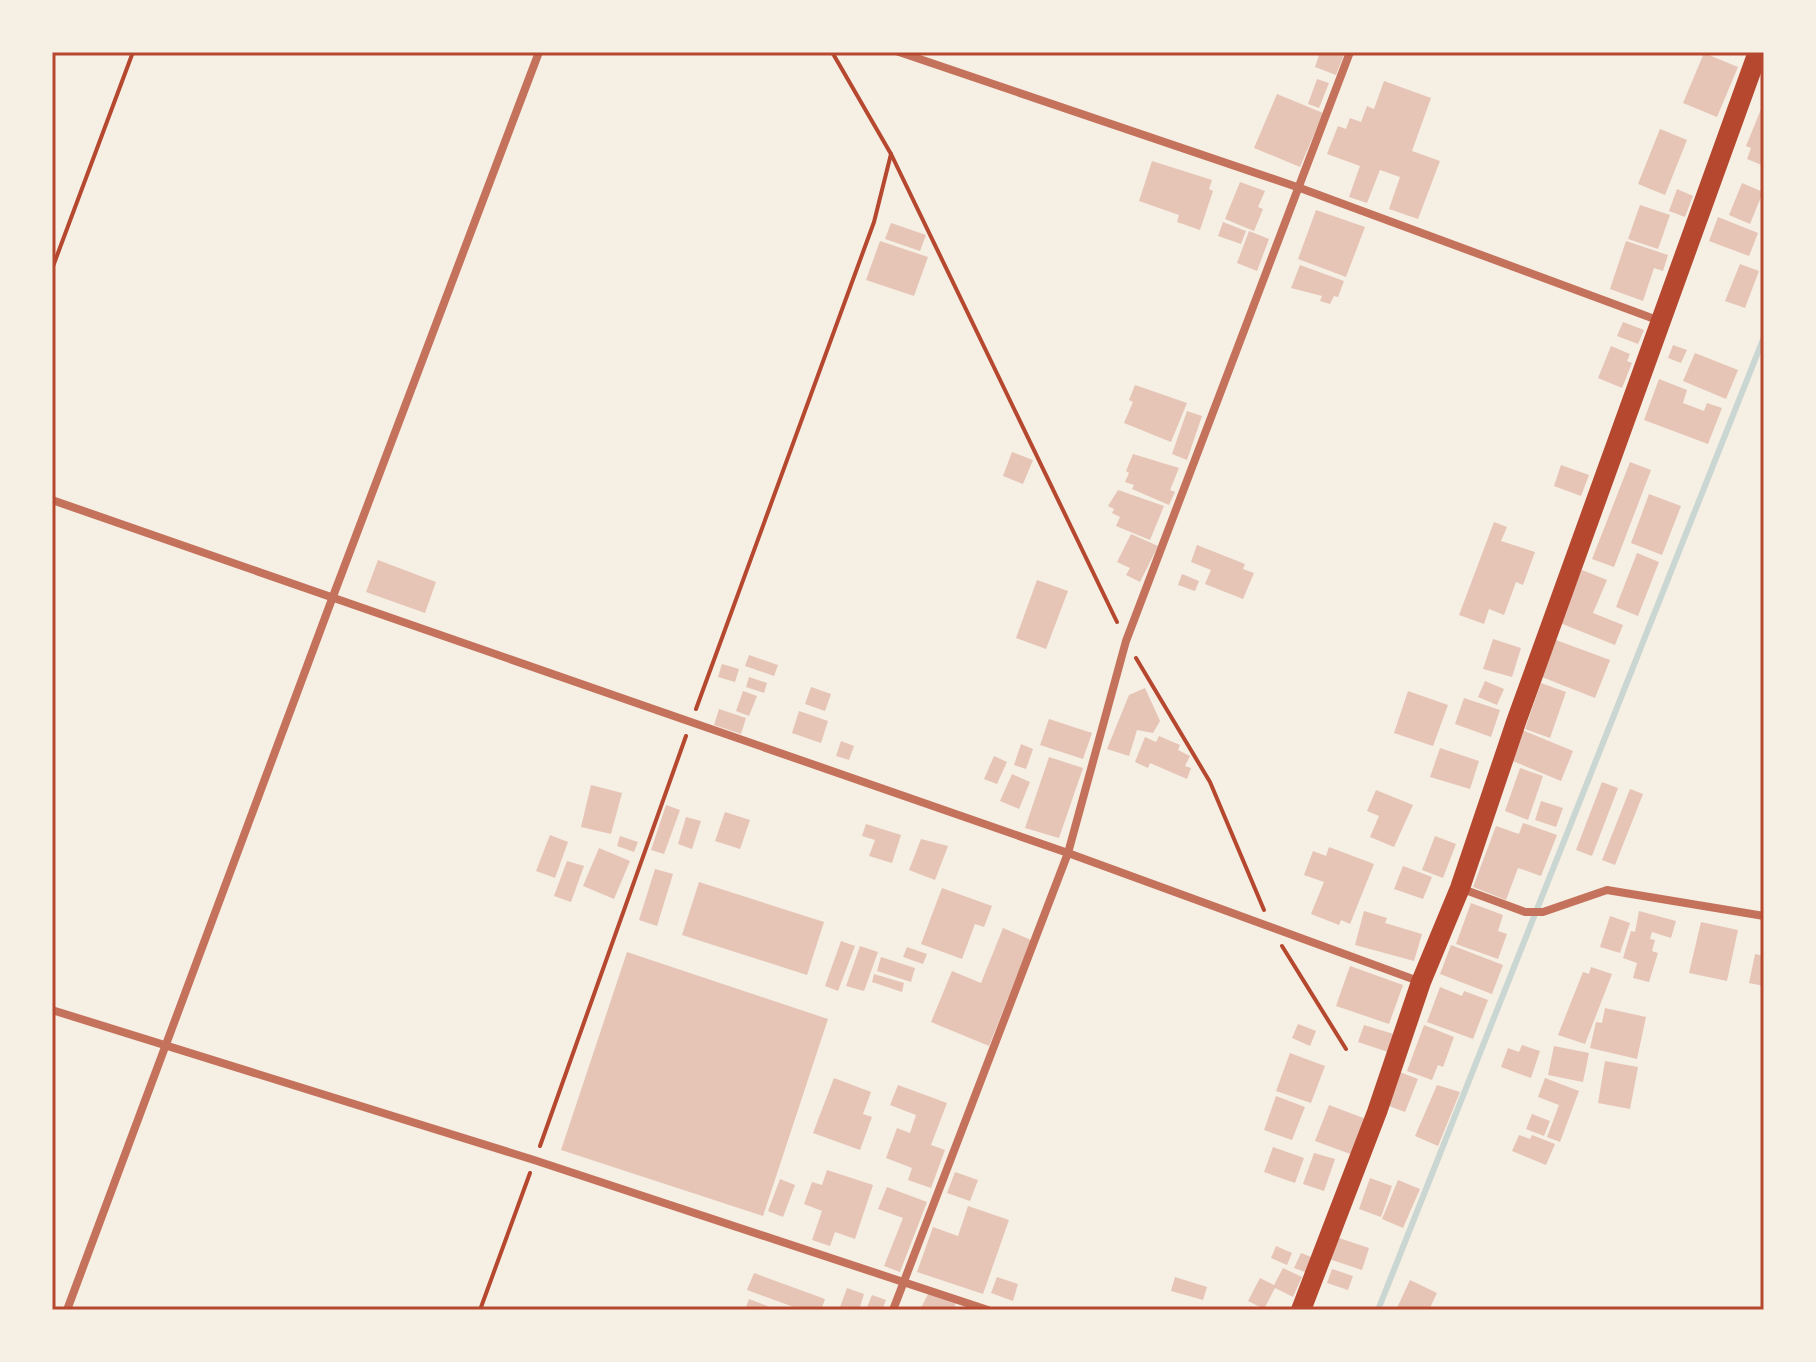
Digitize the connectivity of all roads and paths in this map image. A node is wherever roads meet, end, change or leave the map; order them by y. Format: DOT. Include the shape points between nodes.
graph roads {
  1 [pos="133,52"];
  2 [pos="539,52"];
  3 [pos="832,52"];
  4 [pos="899,52"];
  5 [pos="1350,52"];
  6 [pos="1759,57"];
  7 [pos="1300,188"];
  8 [pos="52,269"];
  9 [pos="1660,321"];
  10 [pos="52,500"];
  11 [pos="332,599"];
  12 [pos="1126,641"];
  13 [pos="1068,853"];
  14 [pos="1460,888"];
  15 [pos="1764,916"];
  16 [pos="1272,929"];
  17 [pos="1421,982"];
  18 [pos="52,1010"];
  19 [pos="165,1046"];
  20 [pos="1346,1049"];
  21 [pos="903,1280"];
  22 [pos="67,1310"];
  23 [pos="893,1310"];
  24 [pos="988,1310"];
  25 [pos="1301,1310"];
  1 -- 8 [label="path"];
  2 -- 11 [label="street"];
  3 -- 12 [label="path" via="891,154"];
  4 -- 7 [label="street"];
  5 -- 7 [label="street"];
  6 -- 9 [label="main road"];
  7 -- 9 [label="street"];
  7 -- 12 [label="street"];
  9 -- 14 [label="main road"];
  10 -- 11 [label="street"];
  11 -- 13 [label="street"];
  11 -- 19 [label="street"];
  12 -- 13 [label="street"];
  12 -- 16 [label="path" via="1210,782"];
  13 -- 16 [label="street"];
  13 -- 21 [label="street"];
  14 -- 15 [label="street" via="1525,912 1543,912 1607,890"];
  14 -- 17 [label="main road"];
  16 -- 17 [label="street"];
  16 -- 20 [label="path"];
  17 -- 25 [label="main road"];
  18 -- 19 [label="street"];
  19 -- 21 [label="street"];
  19 -- 22 [label="street"];
  21 -- 23 [label="street"];
  21 -- 24 [label="street"];
}
